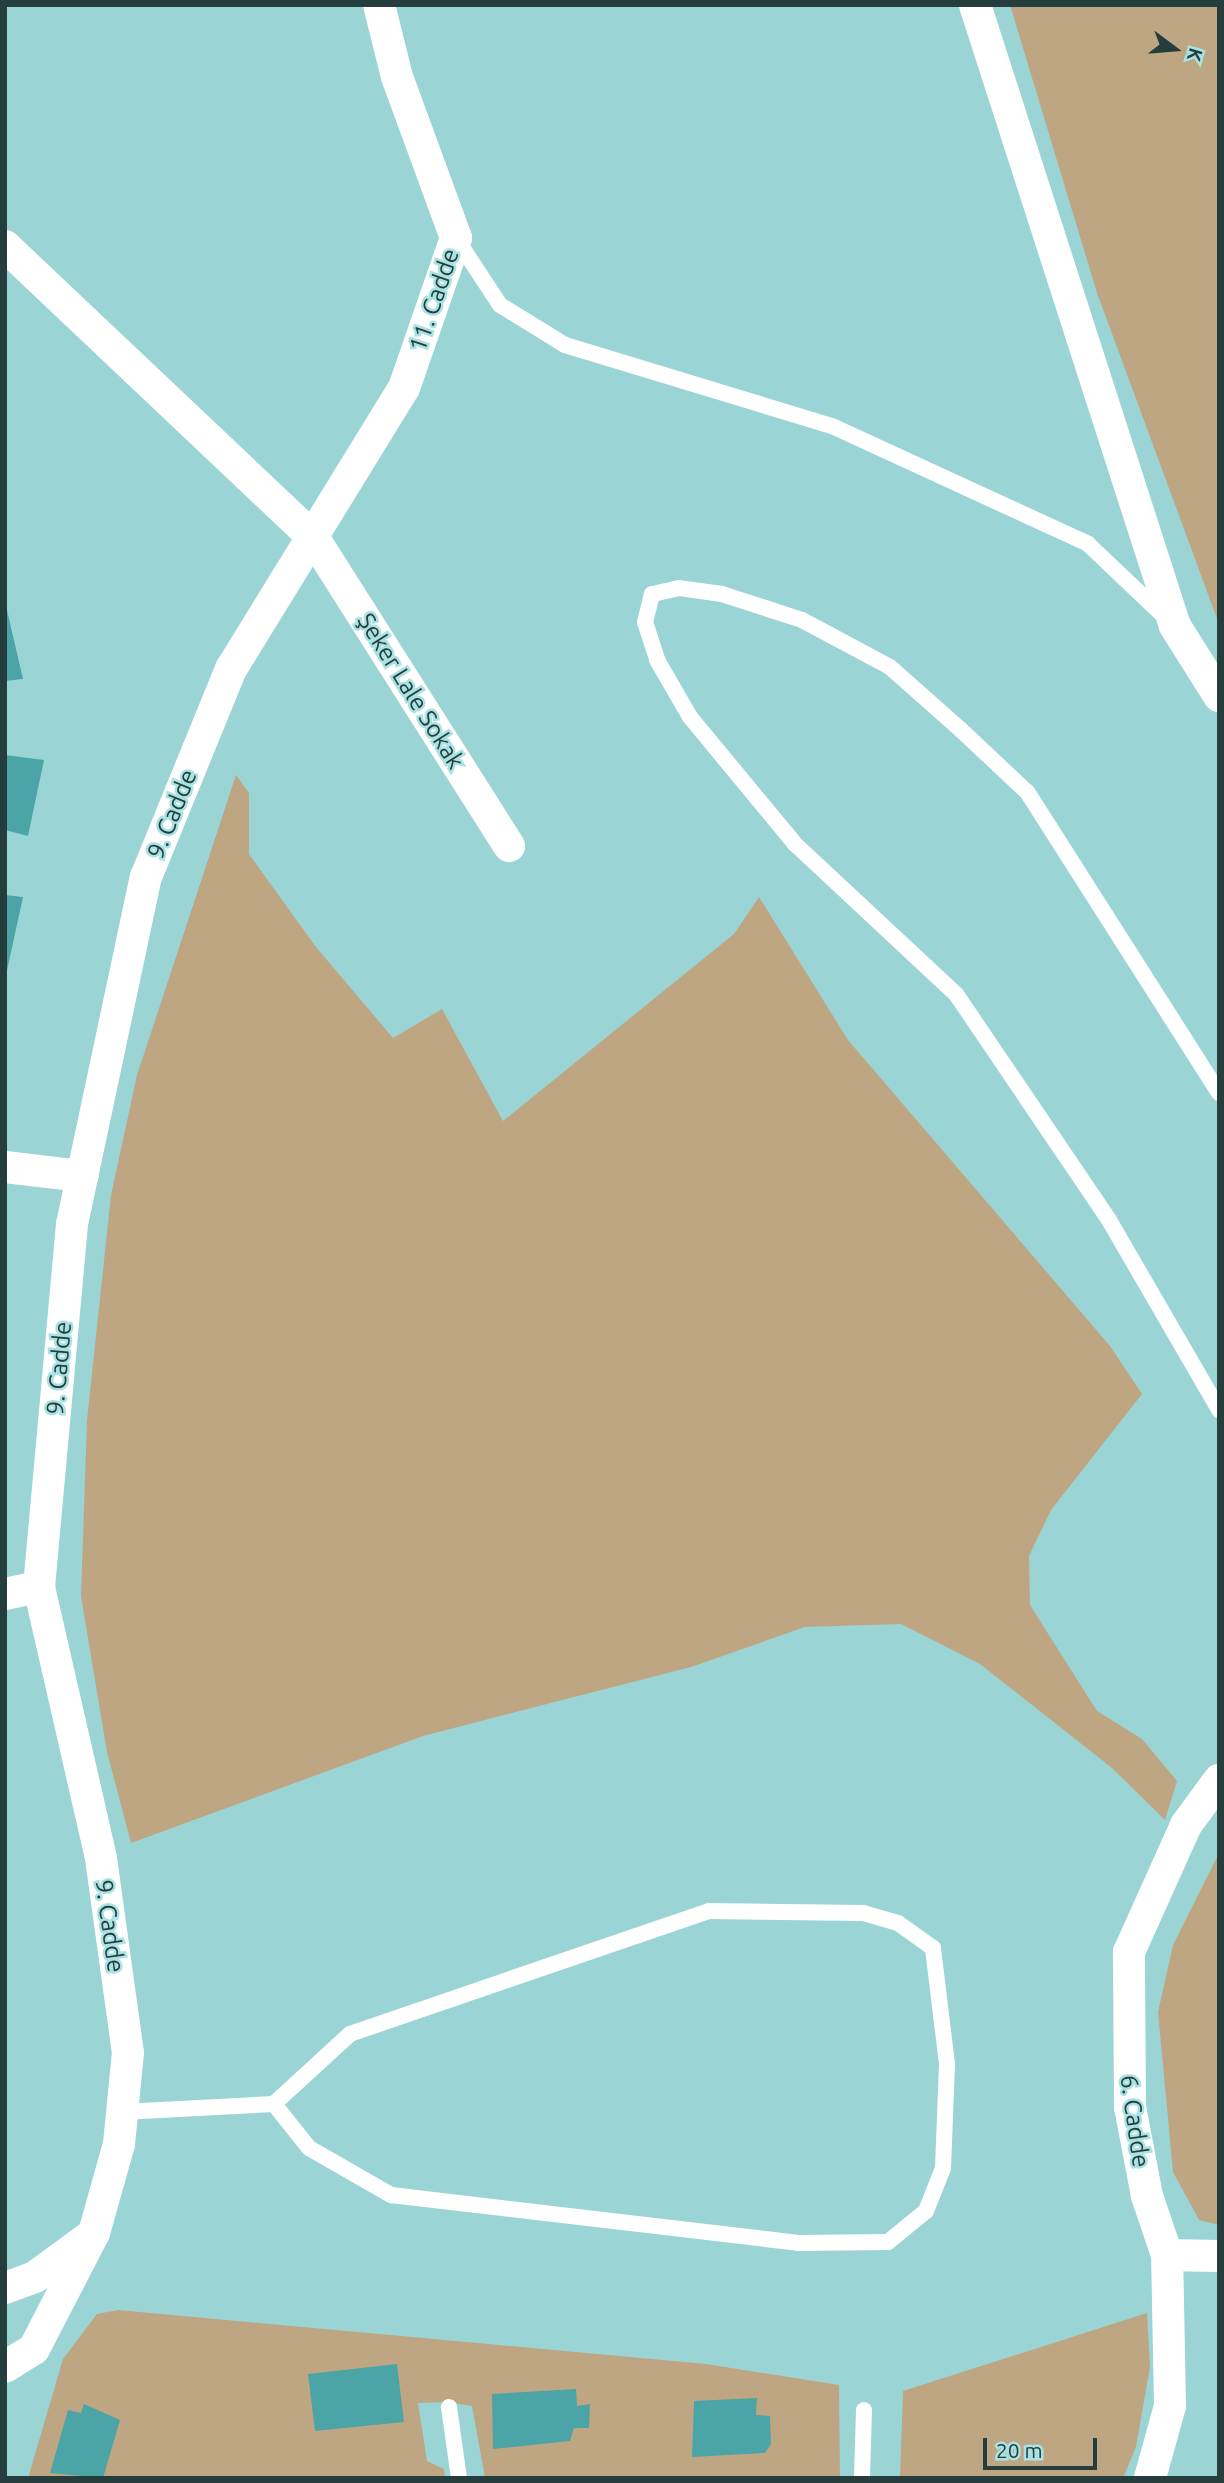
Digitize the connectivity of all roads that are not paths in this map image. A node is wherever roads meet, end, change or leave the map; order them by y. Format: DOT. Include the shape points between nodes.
graph roads {
  1 [pos="379,5"];
  2 [pos="975,5"];
  3 [pos="456,238"];
  4 [pos="5,246"];
  5 [pos="313,537"];
  6 [pos="1175,626"];
  7 [pos="1219,696"];
  8 [pos="509,846"];
  9 [pos="1219,1093"];
  10 [pos="5,1167"];
  11 [pos="82,1176"];
  12 [pos="1219,1410"];
  13 [pos="40,1587"];
  14 [pos="5,1594"];
  15 [pos="1219,1780"];
  16 [pos="274,2104"];
  17 [pos="122,2112"];
  18 [pos="94,2233"];
  19 [pos="1167,2255"];
  20 [pos="1219,2256"];
  21 [pos="5,2288"];
  22 [pos="5,2367"];
  23 [pos="449,2407"];
  24 [pos="864,2410"];
  25 [pos="459,2478"];
  26 [pos="863,2478"];
  27 [pos="1150,2478"];
  1 -- 3 [label="street, 11. Cadde" via="397,77"];
  2 -- 6 [label="street"];
  3 -- 5 [label="street, 11. Cadde" via="404,388"];
  3 -- 6 [label="lane" via="500,305 565,345 832,426 1052,527 1088,544"];
  4 -- 5 [label="street, Şeker Lale Sokak"];
  5 -- 8 [label="street, Şeker Lale Sokak"];
  5 -- 11 [label="street, 9. Cadde" via="231,669 146,877"];
  6 -- 7 [label="street"];
  9 -- 12 [label="lane" via="1027,792 890,667 802,620 722,594 678,588 652,594 645,622 657,660 690,717 795,844 956,994 1109,1220"];
  10 -- 11 [label="street"];
  11 -- 13 [label="street, 9. Cadde" via="72,1224"];
  13 -- 14 [label="street"];
  13 -- 17 [label="street, 9. Cadde" via="101,1858 128,2053"];
  15 -- 19 [label="street, 6. Cadde" via="1186,1825 1129,1952 1130,2107"];
  16 -- 16 [label="lane" via="309,2148 391,2195 798,2243 888,2242 926,2211 943,2168 947,2064 933,1948 898,1923 864,1913 709,1911 351,2034"];
  16 -- 17 [label="lane"];
  17 -- 18 [label="street, 9. Cadde"];
  18 -- 21 [label="street" via="35,2277"];
  18 -- 22 [label="street, 9. Cadde" via="34,2349"];
  19 -- 20 [label="street"];
  19 -- 27 [label="street, 6. Cadde" via="1170,2406"];
  23 -- 25 [label="lane"];
  24 -- 26 [label="lane"];
}
